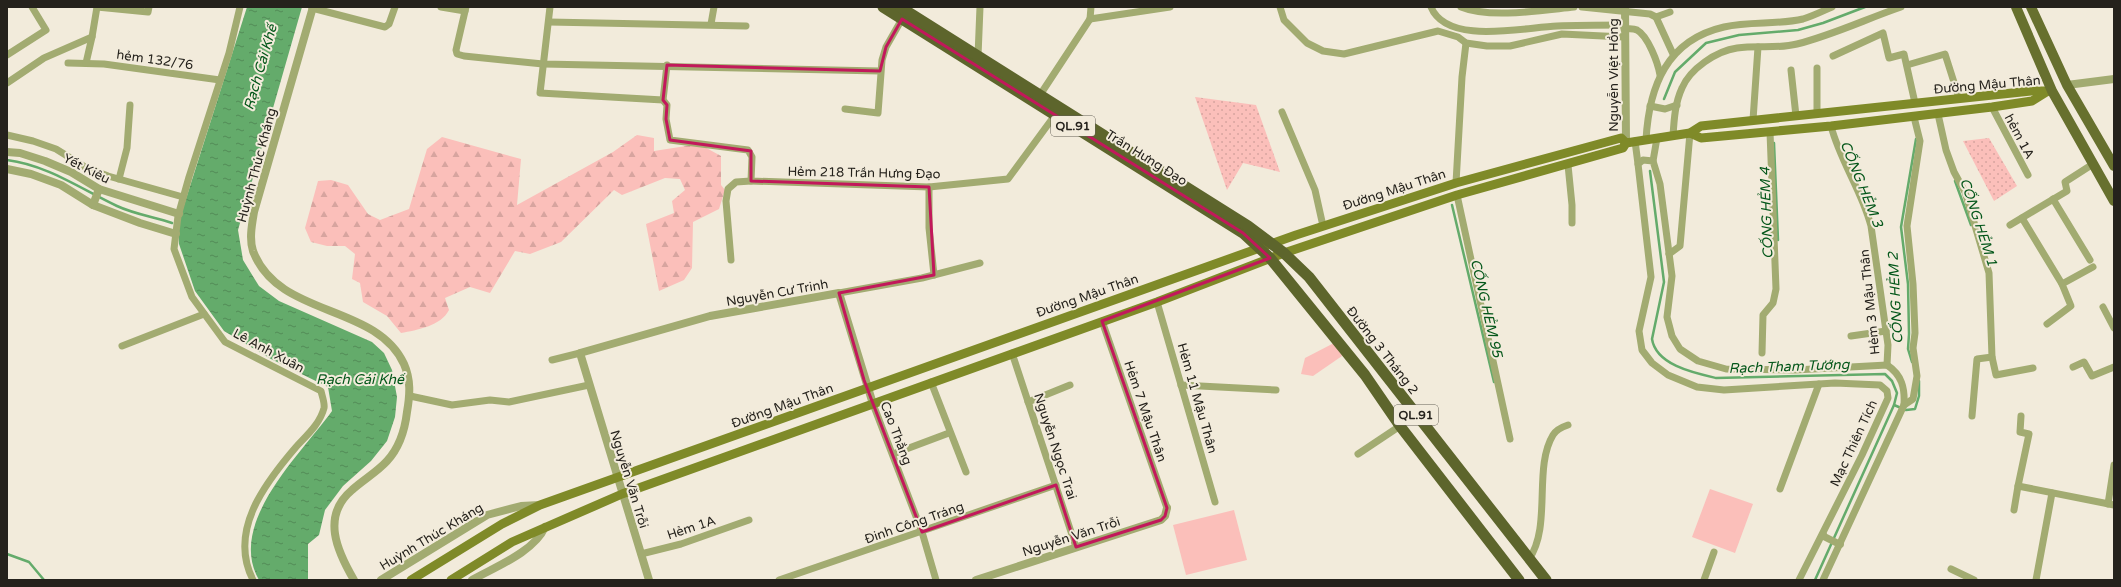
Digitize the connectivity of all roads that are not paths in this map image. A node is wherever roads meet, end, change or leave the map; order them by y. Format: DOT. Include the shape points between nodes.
graph roads {
  1 [pos="32,7"];
  2 [pos="97,7"];
  3 [pos="149,7"];
  4 [pos="240,7"];
  5 [pos="395,7"];
  6 [pos="442,7"];
  7 [pos="550,7"];
  8 [pos="714,7"];
  9 [pos="883,7"];
  10 [pos="900,7"];
  11 [pos="980,7"];
  12 [pos="1091,7"];
  13 [pos="1170,7"];
  14 [pos="1280,7"];
  15 [pos="1431,7"];
  16 [pos="1461,7"];
  17 [pos="1574,7"];
  18 [pos="1582,7"];
  19 [pos="1832,7"];
  20 [pos="1901,7"];
  21 [pos="2016,7"];
  22 [pos="2031,7"];
  23 [pos="313,8"];
  24 [pos="466,9"];
  25 [pos="1625,9"];
  26 [pos="1819,9"];
  27 [pos="1670,12"];
  28 [pos="1656,17"];
  29 [pos="902,19"];
  30 [pos="1090,19"];
  31 [pos="549,22"];
  32 [pos="711,24"];
  33 [pos="746,26"];
  34 [pos="1624,30"];
  35 [pos="92,37"];
  36 [pos="1466,43"];
  37 [pos="1758,47"];
  38 [pos="1673,54"];
  39 [pos="7,55"];
  40 [pos="978,56"];
  41 [pos="1833,56"];
  42 [pos="68,63"];
  43 [pos="86,63"];
  44 [pos="543,64"];
  45 [pos="667,65"];
  46 [pos="1907,65"];
  47 [pos="1817,68"];
  48 [pos="1791,70"];
  49 [pos="880,71"];
  50 [pos="1660,75"];
  51 [pos="2114,79"];
  52 [pos="220,80"];
  53 [pos="7,84"];
  54 [pos="2067,86"];
  55 [pos="2050,91"];
  56 [pos="1040,95"];
  57 [pos="1959,98"];
  58 [pos="1969,98"];
  59 [pos="663,100"];
  60 [pos="1916,103"];
  61 [pos="130,105"];
  62 [pos="1677,105"];
  63 [pos="1650,106"];
  64 [pos="1992,107"];
  65 [pos="845,109"];
  66 [pos="1971,110"];
  67 [pos="1282,112"];
  68 [pos="1817,114"];
  69 [pos="1938,114"];
  70 [pos="1055,115"];
  71 [pos="1796,116"];
  72 [pos="1914,117"];
  73 [pos="1753,120"];
  74 [pos="1831,126"];
  75 [pos="1770,132"];
  76 [pos="1690,133"];
  77 [pos="7,134"];
  78 [pos="1673,136"];
  79 [pos="1657,138"];
  80 [pos="1646,140"];
  81 [pos="1628,144"];
  82 [pos="7,152"];
  83 [pos="1654,161"];
  84 [pos="1638,164"];
  85 [pos="2093,164"];
  86 [pos="1568,165"];
  87 [pos="2114,166"];
  88 [pos="7,169"];
  89 [pos="2028,175"];
  90 [pos="119,178"];
  91 [pos="751,181"];
  92 [pos="1456,183"];
  93 [pos="929,187"];
  94 [pos="99,190"];
  95 [pos="1457,195"];
  96 [pos="183,197"];
  97 [pos="2053,199"];
  98 [pos="2114,201"];
  99 [pos="94,203"];
  100 [pos="179,214"];
  101 [pos="2022,218"];
  102 [pos="1572,223"];
  103 [pos="2010,225"];
  104 [pos="1323,226"];
  105 [pos="176,234"];
  106 [pos="1272,244"];
  107 [pos="1260,249"];
  108 [pos="1284,253"];
  109 [pos="1669,254"];
  110 [pos="1270,258"];
  111 [pos="731,260"];
  112 [pos="980,263"];
  113 [pos="934,275"];
  114 [pos="2062,284"];
  115 [pos="839,293"];
  116 [pos="1157,302"];
  117 [pos="2104,306"];
  118 [pos="204,314"];
  119 [pos="1062,317"];
  120 [pos="1102,321"];
  121 [pos="2047,324"];
  122 [pos="2114,328"];
  123 [pos="1886,331"];
  124 [pos="1067,334"];
  125 [pos="1851,336"];
  126 [pos="122,346"];
  127 [pos="580,353"];
  128 [pos="1012,353"];
  129 [pos="1762,353"];
  130 [pos="1992,357"];
  131 [pos="552,360"];
  132 [pos="1887,364"];
  133 [pos="2073,366"];
  134 [pos="2114,366"];
  135 [pos="2033,368"];
  136 [pos="930,382"];
  137 [pos="1819,384"];
  138 [pos="590,385"];
  139 [pos="1070,385"];
  140 [pos="1181,385"];
  141 [pos="868,388"];
  142 [pos="1276,390"];
  143 [pos="410,396"];
  144 [pos="1028,402"];
  145 [pos="873,404"];
  146 [pos="1902,409"];
  147 [pos="1972,416"];
  148 [pos="2021,416"];
  149 [pos="1568,425"];
  150 [pos="1400,426"];
  151 [pos="949,433"];
  152 [pos="1510,439"];
  153 [pos="893,454"];
  154 [pos="1358,454"];
  155 [pos="2114,465"];
  156 [pos="966,472"];
  157 [pos="616,477"];
  158 [pos="1056,485"];
  159 [pos="2018,486"];
  160 [pos="1780,489"];
  161 [pos="2052,493"];
  162 [pos="622,494"];
  163 [pos="1215,502"];
  164 [pos="2111,504"];
  165 [pos="540,505"];
  166 [pos="1167,508"];
  167 [pos="2014,510"];
  168 [pos="749,520"];
  169 [pos="545,527"];
  170 [pos="922,532"];
  171 [pos="1823,536"];
  172 [pos="1840,544"];
  173 [pos="1076,547"];
  174 [pos="1714,552"];
  175 [pos="641,554"];
  176 [pos="1529,558"];
  177 [pos="1951,569"];
  178 [pos="253,580"];
  179 [pos="354,580"];
  180 [pos="381,580"];
  181 [pos="411,580"];
  182 [pos="451,580"];
  183 [pos="472,580"];
  184 [pos="649,580"];
  185 [pos="779,580"];
  186 [pos="936,580"];
  187 [pos="976,580"];
  188 [pos="1519,580"];
  189 [pos="1546,580"];
  190 [pos="1704,580"];
  191 [pos="1799,580"];
  192 [pos="1823,580"];
  193 [pos="1974,580"];
  194 [pos="2036,580"];
  1 -- 39 [label="street" via="46,30"];
  2 -- 3 [label="street" via="148,12"];
  2 -- 35 [label="street"];
  4 -- 52 [label="street, Lê Anh Xuân"];
  5 -- 23 [label="street" via="389,24 385,27"];
  6 -- 24 [label="street"];
  7 -- 31 [label="street"];
  8 -- 32 [label="street"];
  9 -- 29 [label="highway, Trần Hưng Đạo / QL.91"];
  10 -- 40 [label="highway, Trần Hưng Đạo / QL.91"];
  11 -- 40 [label="street"];
  12 -- 30 [label="street"];
  13 -- 30 [label="street"];
  14 -- 36 [label="street" via="1284,20 1294,31 1307,43 1323,51 1344,54 1438,31 1458,37"];
  15 -- 34 [label="street" via="1440,19 1462,30 1482,32 1558,26"];
  16 -- 17 [label="street" via="1480,12 1517,13"];
  18 -- 25 [label="street"];
  19 -- 26 [label="street"];
  20 -- 37 [label="street" via="1806,41 1777,47"];
  21 -- 55 [label="main road"];
  22 -- 54 [label="main road"];
  23 -- 143 [label="street, Huỳnh Thúc Kháng" via="254,212 251,231 253,251 276,284 309,304 358,323 377,334 397,352 404,364"];
  24 -- 44 [label="street" via="456,47 457,54"];
  25 -- 28 [label="street"];
  25 -- 34 [label="street, Nguyễn Việt Hồng"];
  26 -- 38 [label="street" via="1803,19 1739,24 1717,29 1690,42"];
  27 -- 28 [label="street"];
  28 -- 38 [label="street"];
  29 -- 49 [label="street" via="886,47"];
  29 -- 70 [label="highway, Trần Hưng Đạo / QL.91"];
  30 -- 56 [label="street"];
  31 -- 32 [label="street"];
  31 -- 44 [label="street"];
  32 -- 33 [label="street"];
  34 -- 36 [label="street" via="1556,35 1510,46"];
  34 -- 50 [label="street" via="1634,29 1640,32 1656,56"];
  34 -- 81 [label="street, Nguyễn Việt Hồng"];
  35 -- 43 [label="street"];
  35 -- 53 [label="street" via="44,58"];
  36 -- 92 [label="street"];
  37 -- 62 [label="street" via="1737,48 1711,58 1688,78 1682,87"];
  37 -- 73 [label="street"];
  38 -- 50 [label="street"];
  40 -- 56 [label="highway, Trần Hưng Đạo / QL.91"];
  41 -- 46 [label="street" via="1883,33 1889,58 1904,54"];
  42 -- 43 [label="street, hẻm 132/76"];
  43 -- 52 [label="street, hẻm 132/76"];
  44 -- 45 [label="street"];
  44 -- 59 [label="street" via="540,94"];
  45 -- 49 [label="street"];
  45 -- 59 [label="street"];
  46 -- 57 [label="street" via="1945,54"];
  46 -- 60 [label="street"];
  47 -- 68 [label="street"];
  48 -- 71 [label="street"];
  49 -- 65 [label="street" via="878,113"];
  50 -- 63 [label="street"];
  51 -- 54 [label="street"];
  52 -- 96 [label="street, Lê Anh Xuân"];
  54 -- 55 [label="main road"];
  54 -- 87 [label="main road"];
  55 -- 58 [label="main road, Đường Mậu Thân"];
  55 -- 64 [label="main road, Đường Mậu Thân" via="2032,101"];
  55 -- 85 [label="main road"];
  56 -- 106 [label="highway, Trần Hưng Đạo / QL.91" via="1248,226"];
  57 -- 58 [label="main road, Đường Mậu Thân"];
  57 -- 60 [label="main road, Đường Mậu Thân"];
  58 -- 66 [label="main road"];
  59 -- 91 [label="street" via="667,105 666,120 670,140 748,150 752,158"];
  60 -- 68 [label="main road, Đường Mậu Thân"];
  61 -- 90 [label="street" via="127,148"];
  62 -- 63 [label="street" via="1665,109"];
  62 -- 78 [label="street"];
  63 -- 80 [label="street"];
  64 -- 66 [label="main road, Đường Mậu Thân"];
  64 -- 89 [label="street, hẻm 1A"];
  66 -- 69 [label="main road, Đường Mậu Thân"];
  67 -- 104 [label="street" via="1315,190"];
  68 -- 71 [label="main road, Đường Mậu Thân"];
  69 -- 72 [label="main road, Đường Mậu Thân"];
  69 -- 130 [label="street" via="1946,150 1965,192 1989,273"];
  70 -- 93 [label="street, Hẻm 218 Trần Hưng Đạo" via="1008,180"];
  70 -- 107 [label="highway, Trần Hưng Đạo / QL.91" via="1243,233"];
  71 -- 73 [label="main road, Đường Mậu Thân"];
  72 -- 74 [label="main road, Đường Mậu Thân"];
  72 -- 146 [label="street" via="1920,141 1907,226 1913,284 1913,348 1917,376 1913,399"];
  73 -- 76 [label="main road, Đường Mậu Thân" via="1701,126"];
  74 -- 75 [label="main road, Đường Mậu Thân"];
  74 -- 123 [label="street, Hẻm 3 Mậu Thân" via="1867,210"];
  75 -- 76 [label="main road, Đường Mậu Thân" via="1701,138"];
  75 -- 129 [label="street" via="1776,289 1773,303 1763,315"];
  76 -- 78 [label="main road, Đường Mậu Thân"];
  76 -- 109 [label="street" via="1680,246"];
  77 -- 90 [label="street" via="56,149 85,167"];
  78 -- 79 [label="main road, Đường Mậu Thân"];
  79 -- 80 [label="main road, Đường Mậu Thân"];
  79 -- 83 [label="street"];
  80 -- 81 [label="main road, Đường Mậu Thân"];
  81 -- 84 [label="street, Mạc Thiên Tích"];
  81 -- 86 [label="main road, Đường Mậu Thân"];
  81 -- 92 [label="main road, Đường Mậu Thân" via="1621,138"];
  82 -- 94 [label="street, Yết Kiêu" via="20,153 45,161 71,172"];
  83 -- 84 [label="street" via="1643,160"];
  83 -- 109 [label="street" via="1660,184"];
  84 -- 137 [label="street, Mạc Thiên Tích" via="1651,278 1639,331 1642,350 1652,363 1668,375 1697,387 1724,390"];
  85 -- 97 [label="street" via="2065,182 2067,191"];
  85 -- 98 [label="main road"];
  86 -- 95 [label="main road, Đường Mậu Thân"];
  86 -- 102 [label="street"];
  88 -- 99 [label="street" via="32,174 61,185"];
  90 -- 96 [label="street"];
  91 -- 93 [label="street, Hẻm 218 Trần Hưng Đạo"];
  91 -- 111 [label="street, Hẻm 218 Trần Hưng Đạo" via="736,182 728,189 726,201"];
  92 -- 95 [label="main road"];
  92 -- 104 [label="main road, Đường Mậu Thân"];
  93 -- 113 [label="street" via="928,228"];
  94 -- 99 [label="street"];
  94 -- 100 [label="street, Yết Kiêu"];
  95 -- 108 [label="main road, Đường Mậu Thân"];
  95 -- 152 [label="street"];
  96 -- 100 [label="street, Lê Anh Xuân"];
  97 -- 101 [label="street"];
  97 -- 114 [label="street" via="2091,264"];
  99 -- 105 [label="street" via="140,223"];
  100 -- 105 [label="street, Lê Anh Xuân"];
  101 -- 103 [label="street"];
  101 -- 114 [label="street"];
  104 -- 106 [label="main road, Đường Mậu Thân"];
  105 -- 118 [label="street, Lê Anh Xuân" via="174,249 192,297"];
  106 -- 107 [label="main road, Đường Mậu Thân"];
  106 -- 108 [label="highway, Trần Hưng Đạo / QL.91"];
  107 -- 110 [label="highway, Trần Hưng Đạo / QL.91"];
  107 -- 119 [label="main road, Đường Mậu Thân"];
  108 -- 110 [label="main road, Đường Mậu Thân"];
  108 -- 176 [label="highway, Đường 3 Tháng 2 / QL.91" via="1309,277"];
  109 -- 132 [label="street" via="1672,276 1668,323 1676,344 1698,361 1726,369 1787,370"];
  110 -- 116 [label="main road, Đường Mậu Thân"];
  110 -- 150 [label="highway, QL.91" via="1365,375"];
  112 -- 113 [label="street, Nguyễn Cư Trinh"];
  113 -- 115 [label="street, Nguyễn Cư Trinh"];
  114 -- 121 [label="street" via="2071,306"];
  115 -- 127 [label="street, Nguyễn Cư Trinh" via="710,316"];
  115 -- 141 [label="street, Cao Thắng"];
  116 -- 120 [label="main road, Đường Mậu Thân"];
  116 -- 140 [label="street, Hẻm 11 Mậu Thân"];
  117 -- 122 [label="street"];
  118 -- 126 [label="street"];
  118 -- 178 [label="street, Lê Anh Xuân" via="226,342 321,391 324,407 319,420 272,474 255,504 244,549"];
  119 -- 124 [label="main road"];
  119 -- 141 [label="main road, Đường Mậu Thân"];
  120 -- 124 [label="main road, Đường Mậu Thân"];
  120 -- 166 [label="street, Hẻm 7 Mậu Thân"];
  123 -- 125 [label="street"];
  123 -- 132 [label="street, Hẻm 3 Mậu Thân"];
  124 -- 128 [label="main road, Đường Mậu Thân"];
  127 -- 131 [label="street, Nguyễn Cư Trinh"];
  127 -- 138 [label="street"];
  128 -- 136 [label="main road, Đường Mậu Thân"];
  128 -- 144 [label="street, Nguyễn Ngọc Trai"];
  130 -- 135 [label="street" via="1996,375"];
  130 -- 147 [label="street" via="1977,359"];
  132 -- 146 [label="street" via="1903,381"];
  133 -- 134 [label="street" via="2084,362 2092,376"];
  136 -- 145 [label="main road, Đường Mậu Thân"];
  136 -- 151 [label="street"];
  137 -- 160 [label="street"];
  137 -- 171 [label="street, Mạc Thiên Tích" via="1880,385 1887,391 1888,398"];
  138 -- 143 [label="street" via="509,402 490,400 452,405"];
  138 -- 157 [label="street, Nguyễn Văn Trỗi"];
  139 -- 144 [label="street"];
  140 -- 142 [label="street"];
  140 -- 163 [label="street, Hẻm 11 Mậu Thân"];
  141 -- 145 [label="street, Cao Thắng"];
  141 -- 157 [label="main road, Đường Mậu Thân"];
  143 -- 179 [label="street, Huỳnh Thúc Kháng" via="406,421 398,445 387,461 340,501 337,509 335,541 342,560"];
  144 -- 158 [label="street, Nguyễn Ngọc Trai"];
  145 -- 153 [label="street, Cao Thắng"];
  145 -- 162 [label="main road, Đường Mậu Thân"];
  146 -- 172 [label="street"];
  148 -- 159 [label="street" via="2020,432 2029,434"];
  149 -- 176 [label="street" via="1553,434 1549,444 1541,520 1534,549"];
  150 -- 154 [label="street"];
  150 -- 188 [label="highway, QL.91"];
  151 -- 153 [label="street"];
  151 -- 156 [label="street"];
  153 -- 170 [label="street, Cao Thắng"];
  155 -- 164 [label="street"];
  157 -- 162 [label="street, Nguyễn Văn Trỗi"];
  157 -- 165 [label="main road, Đường Mậu Thân"];
  158 -- 170 [label="street, Đinh Công Tráng"];
  158 -- 173 [label="street, Nguyễn Ngọc Trai"];
  159 -- 161 [label="street"];
  159 -- 167 [label="street"];
  161 -- 164 [label="street"];
  161 -- 194 [label="street"];
  162 -- 169 [label="main road, Đường Mậu Thân"];
  162 -- 175 [label="street, Nguyễn Văn Trỗi"];
  165 -- 180 [label="street, Huỳnh Thúc Kháng" via="521,506 487,515"];
  165 -- 181 [label="main road, Đường Mậu Thân" via="502,524"];
  166 -- 173 [label="street, Nguyễn Văn Trỗi" via="1161,520"];
  168 -- 175 [label="street, Hẻm 1A" via="681,544"];
  169 -- 182 [label="main road, Đường Mậu Thân" via="512,542"];
  169 -- 183 [label="street" via="531,546"];
  170 -- 185 [label="street, Đinh Công Tráng"];
  170 -- 186 [label="street, Cao Thắng"];
  171 -- 172 [label="street"];
  171 -- 191 [label="street, Mạc Thiên Tích"];
  172 -- 192 [label="street"];
  173 -- 187 [label="street, Nguyễn Văn Trỗi"];
  174 -- 190 [label="street"];
  175 -- 184 [label="street, Nguyễn Văn Trỗi"];
  176 -- 189 [label="highway, Đường 3 Tháng 2 / QL.91"];
  177 -- 193 [label="street"];
}
